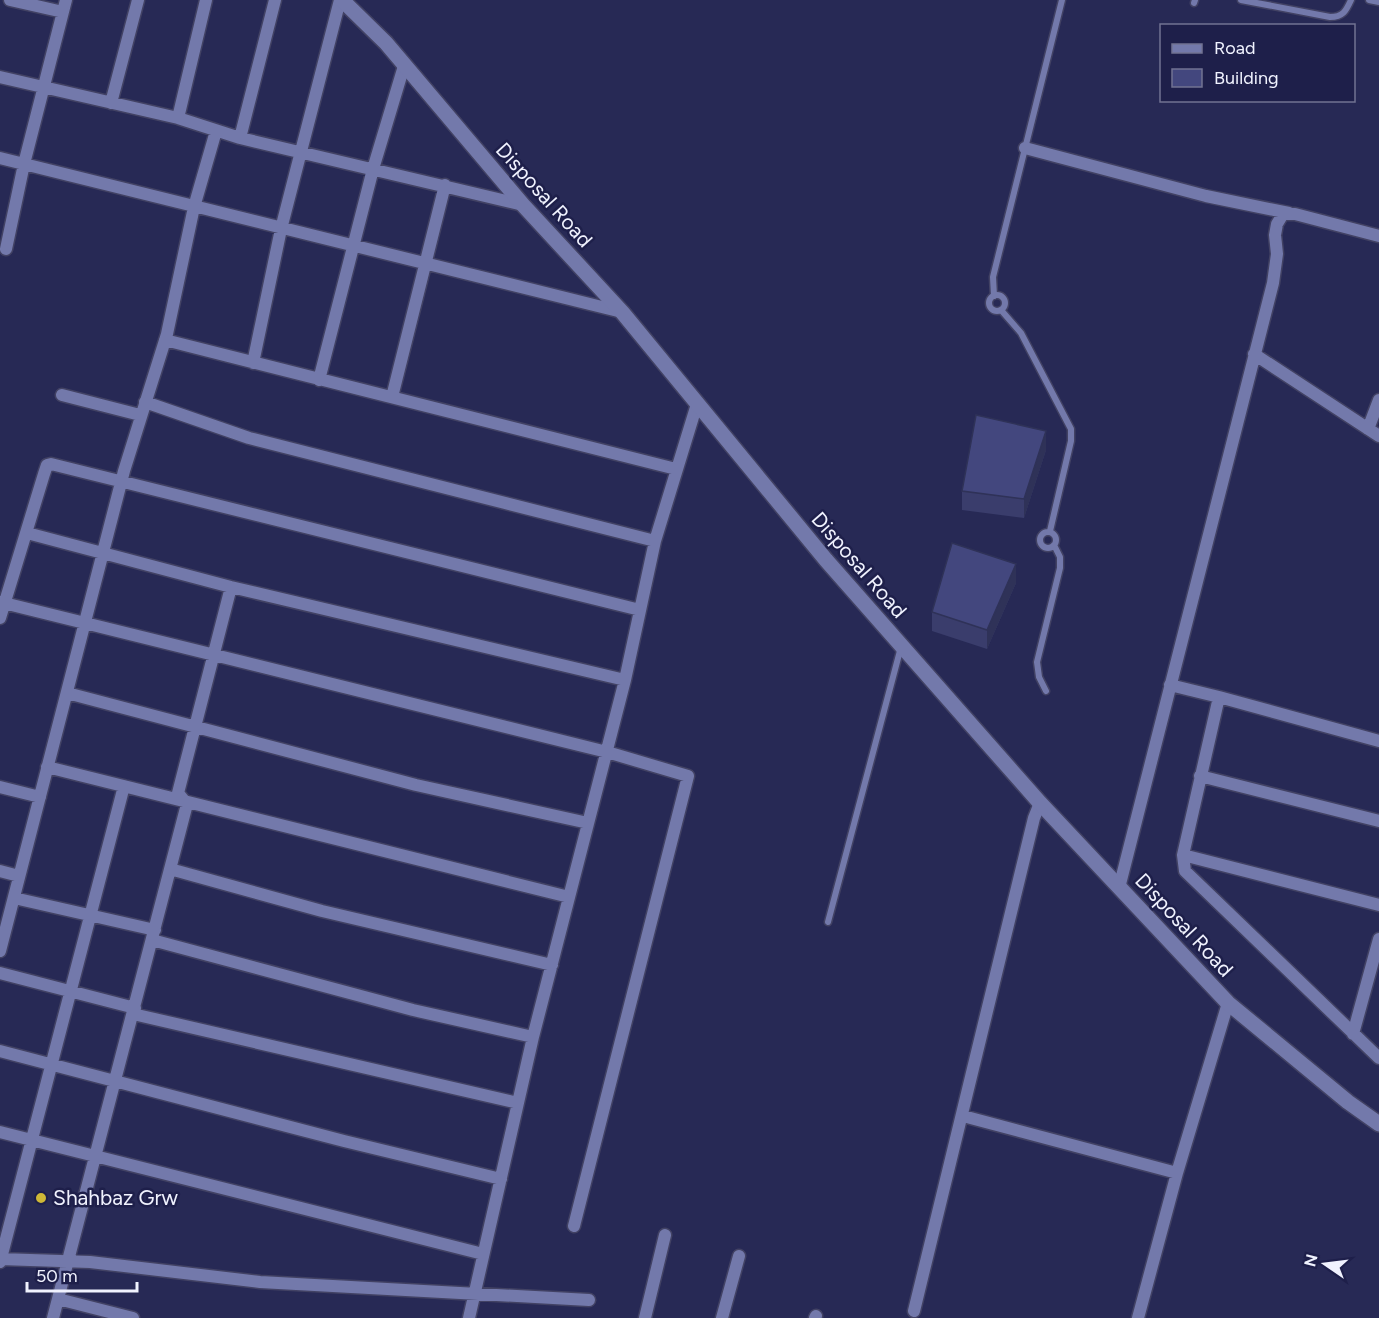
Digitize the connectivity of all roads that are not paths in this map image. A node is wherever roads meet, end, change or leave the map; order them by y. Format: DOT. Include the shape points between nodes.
graph roads {
  1 [pos="10,0"];
  2 [pos="138,0"];
  3 [pos="206,0"];
  4 [pos="275,0"];
  5 [pos="341,0"];
  6 [pos="1062,0"];
  7 [pos="1241,0"];
  8 [pos="1351,0"];
  9 [pos="1369,0"];
  10 [pos="1379,2"];
  11 [pos="65,6"];
  12 [pos="404,66"];
  13 [pos="0,77"];
  14 [pos="44,88"];
  15 [pos="111,103"];
  16 [pos="178,118"];
  17 [pos="216,131"];
  18 [pos="240,138"];
  19 [pos="1025,148"];
  20 [pos="300,152"];
  21 [pos="0,158"];
  22 [pos="24,164"];
  23 [pos="373,169"];
  24 [pos="444,185"];
  25 [pos="523,205"];
  26 [pos="194,207"];
  27 [pos="1290,213"];
  28 [pos="281,229"];
  29 [pos="1379,236"];
  30 [pos="354,246"];
  31 [pos="6,249"];
  32 [pos="425,263"];
  33 [pos="994,296"];
  34 [pos="1001,310"];
  35 [pos="622,312"];
  36 [pos="165,340"];
  37 [pos="1254,354"];
  38 [pos="253,363"];
  39 [pos="318,380"];
  40 [pos="62,395"];
  41 [pos="392,397"];
  42 [pos="1379,400"];
  43 [pos="145,402"];
  44 [pos="697,404"];
  45 [pos="140,415"];
  46 [pos="1373,433"];
  47 [pos="676,469"];
  48 [pos="122,482"];
  49 [pos="1050,531"];
  50 [pos="27,533"];
  51 [pos="655,541"];
  52 [pos="1053,545"];
  53 [pos="103,553"];
  54 [pos="231,586"];
  55 [pos="2,603"];
  56 [pos="640,610"];
  57 [pos="0,618"];
  58 [pos="86,624"];
  59 [pos="902,646"];
  60 [pos="214,655"];
  61 [pos="626,680"];
  62 [pos="1170,685"];
  63 [pos="1046,692"];
  64 [pos="67,693"];
  65 [pos="1219,697"];
  66 [pos="196,728"];
  67 [pos="1379,741"];
  68 [pos="606,753"];
  69 [pos="48,767"];
  70 [pos="1200,776"];
  71 [pos="124,786"];
  72 [pos="0,787"];
  73 [pos="40,797"];
  74 [pos="181,799"];
  75 [pos="1040,803"];
  76 [pos="1379,821"];
  77 [pos="588,823"];
  78 [pos="1183,855"];
  79 [pos="170,869"];
  80 [pos="0,871"];
  81 [pos="20,876"];
  82 [pos="1119,888"];
  83 [pos="569,897"];
  84 [pos="14,898"];
  85 [pos="1379,905"];
  86 [pos="89,916"];
  87 [pos="828,922"];
  88 [pos="153,935"];
  89 [pos="1379,939"];
  90 [pos="0,951"];
  91 [pos="552,964"];
  92 [pos="0,973"];
  93 [pos="1373,986"];
  94 [pos="69,991"];
  95 [pos="1228,1003"];
  96 [pos="134,1011"];
  97 [pos="1353,1034"];
  98 [pos="533,1037"];
  99 [pos="0,1051"];
  100 [pos="1379,1058"];
  101 [pos="51,1065"];
  102 [pos="116,1083"];
  103 [pos="518,1103"];
  104 [pos="963,1116"];
  105 [pos="1379,1124"];
  106 [pos="0,1132"];
  107 [pos="32,1139"];
  108 [pos="96,1155"];
  109 [pos="1177,1173"];
  110 [pos="501,1179"];
  111 [pos="574,1226"];
  112 [pos="666,1235"];
  113 [pos="483,1254"];
  114 [pos="739,1256"];
  115 [pos="0,1260"];
  116 [pos="69,1262"];
  117 [pos="475,1293"];
  118 [pos="58,1299"];
  119 [pos="589,1300"];
  120 [pos="914,1311"];
  121 [pos="53,1318"];
  122 [pos="133,1318"];
  123 [pos="469,1318"];
  124 [pos="645,1318"];
  125 [pos="722,1318"];
  126 [pos="1138,1318"];
  1 -- 11 [label="street"];
  2 -- 15 [label="street"];
  3 -- 16 [label="street"];
  4 -- 18 [label="street"];
  5 -- 12 [label="street, Disposal Road"];
  5 -- 20 [label="street"];
  6 -- 19 [label="lane"];
  7 -- 8 [label="lane" via="1338,17 1345,13"];
  9 -- 10 [label="lane"];
  11 -- 14 [label="street"];
  12 -- 23 [label="street"];
  12 -- 25 [label="street, Disposal Road"];
  13 -- 14 [label="street"];
  14 -- 15 [label="street"];
  14 -- 22 [label="street"];
  15 -- 16 [label="street"];
  16 -- 17 [label="street"];
  17 -- 18 [label="street"];
  17 -- 26 [label="street"];
  18 -- 20 [label="street"];
  19 -- 27 [label="street" via="1206,196"];
  19 -- 33 [label="lane" via="993,277"];
  20 -- 23 [label="street"];
  20 -- 28 [label="street"];
  21 -- 22 [label="street"];
  22 -- 26 [label="street"];
  22 -- 31 [label="street"];
  23 -- 24 [label="street"];
  23 -- 30 [label="street"];
  24 -- 25 [label="street"];
  24 -- 32 [label="street"];
  25 -- 35 [label="street, Disposal Road"];
  26 -- 28 [label="street"];
  26 -- 36 [label="street"];
  27 -- 29 [label="street"];
  27 -- 37 [label="street" via="1283,214 1277,224 1276,264"];
  28 -- 30 [label="street"];
  28 -- 38 [label="street"];
  30 -- 32 [label="street"];
  30 -- 39 [label="street"];
  32 -- 35 [label="street"];
  32 -- 41 [label="street"];
  33 -- 34 [label="lane" via="1003,298 1005,305"];
  33 -- 34 [label="lane" via="989,301 990,308"];
  34 -- 49 [label="lane" via="1024,340 1071,429"];
  35 -- 44 [label="street, Disposal Road"];
  36 -- 38 [label="street"];
  36 -- 43 [label="street"];
  37 -- 46 [label="street"];
  37 -- 62 [label="street"];
  38 -- 39 [label="street"];
  39 -- 41 [label="street"];
  40 -- 45 [label="street"];
  41 -- 47 [label="street"];
  42 -- 46 [label="street"];
  43 -- 45 [label="street"];
  43 -- 51 [label="street" via="249,438"];
  44 -- 47 [label="street"];
  44 -- 59 [label="street, Disposal Road"];
  45 -- 48 [label="street"];
  47 -- 51 [label="street"];
  48 -- 50 [label="street" via="47,465"];
  48 -- 53 [label="street"];
  48 -- 56 [label="street"];
  49 -- 52 [label="lane" via="1055,536"];
  49 -- 52 [label="lane" via="1041,535 1040,542 1044,547"];
  50 -- 53 [label="street"];
  50 -- 55 [label="street"];
  51 -- 56 [label="street"];
  52 -- 63 [label="lane" via="1060,557 1060,568 1037,662"];
  53 -- 54 [label="street"];
  53 -- 58 [label="street"];
  54 -- 60 [label="street"];
  54 -- 61 [label="street"];
  55 -- 57 [label="street"];
  55 -- 58 [label="street"];
  56 -- 61 [label="street"];
  58 -- 60 [label="street"];
  58 -- 64 [label="street"];
  59 -- 75 [label="street, Disposal Road"];
  59 -- 87 [label="lane"];
  60 -- 66 [label="street"];
  60 -- 68 [label="street"];
  61 -- 68 [label="street"];
  62 -- 65 [label="street"];
  62 -- 82 [label="street"];
  64 -- 66 [label="street"];
  64 -- 69 [label="street"];
  65 -- 67 [label="street"];
  65 -- 70 [label="street"];
  66 -- 74 [label="street" via="178,793"];
  66 -- 77 [label="street" via="416,785"];
  68 -- 77 [label="street"];
  68 -- 111 [label="street" via="684,773 688,782"];
  69 -- 71 [label="street"];
  69 -- 73 [label="street"];
  70 -- 76 [label="street"];
  70 -- 78 [label="street"];
  71 -- 74 [label="street"];
  71 -- 86 [label="street"];
  72 -- 73 [label="street"];
  73 -- 81 [label="street"];
  74 -- 79 [label="street" via="187,804"];
  74 -- 83 [label="street"];
  75 -- 82 [label="street, Disposal Road"];
  75 -- 104 [label="street"];
  77 -- 83 [label="street"];
  78 -- 85 [label="street"];
  78 -- 97 [label="street" via="1187,874"];
  79 -- 88 [label="street"];
  79 -- 91 [label="street" via="310,908"];
  80 -- 81 [label="street"];
  81 -- 84 [label="street"];
  82 -- 95 [label="street, Disposal Road"];
  83 -- 91 [label="street"];
  84 -- 86 [label="street"];
  84 -- 90 [label="street"];
  86 -- 88 [label="street"];
  86 -- 94 [label="street"];
  88 -- 96 [label="street"];
  88 -- 98 [label="street" via="413,1010"];
  89 -- 93 [label="street"];
  91 -- 98 [label="street"];
  92 -- 94 [label="street"];
  93 -- 97 [label="street"];
  94 -- 96 [label="street"];
  94 -- 101 [label="street"];
  95 -- 105 [label="street, Disposal Road"];
  95 -- 109 [label="street"];
  96 -- 102 [label="street"];
  96 -- 103 [label="street"];
  97 -- 100 [label="street"];
  98 -- 103 [label="street"];
  99 -- 101 [label="street"];
  101 -- 102 [label="street"];
  101 -- 107 [label="street"];
  102 -- 108 [label="street"];
  102 -- 110 [label="street"];
  103 -- 110 [label="street"];
  104 -- 109 [label="street"];
  104 -- 120 [label="street"];
  106 -- 107 [label="street"];
  107 -- 108 [label="street"];
  107 -- 115 [label="street"];
  108 -- 113 [label="street"];
  108 -- 116 [label="street"];
  109 -- 126 [label="street"];
  110 -- 113 [label="street"];
  112 -- 124 [label="street"];
  113 -- 117 [label="street"];
  114 -- 125 [label="street"];
  115 -- 116 [label="street"];
  116 -- 117 [label="street" via="261,1282"];
  116 -- 118 [label="street"];
  117 -- 119 [label="street"];
  117 -- 123 [label="street"];
  118 -- 121 [label="street"];
  118 -- 122 [label="street"];
}
